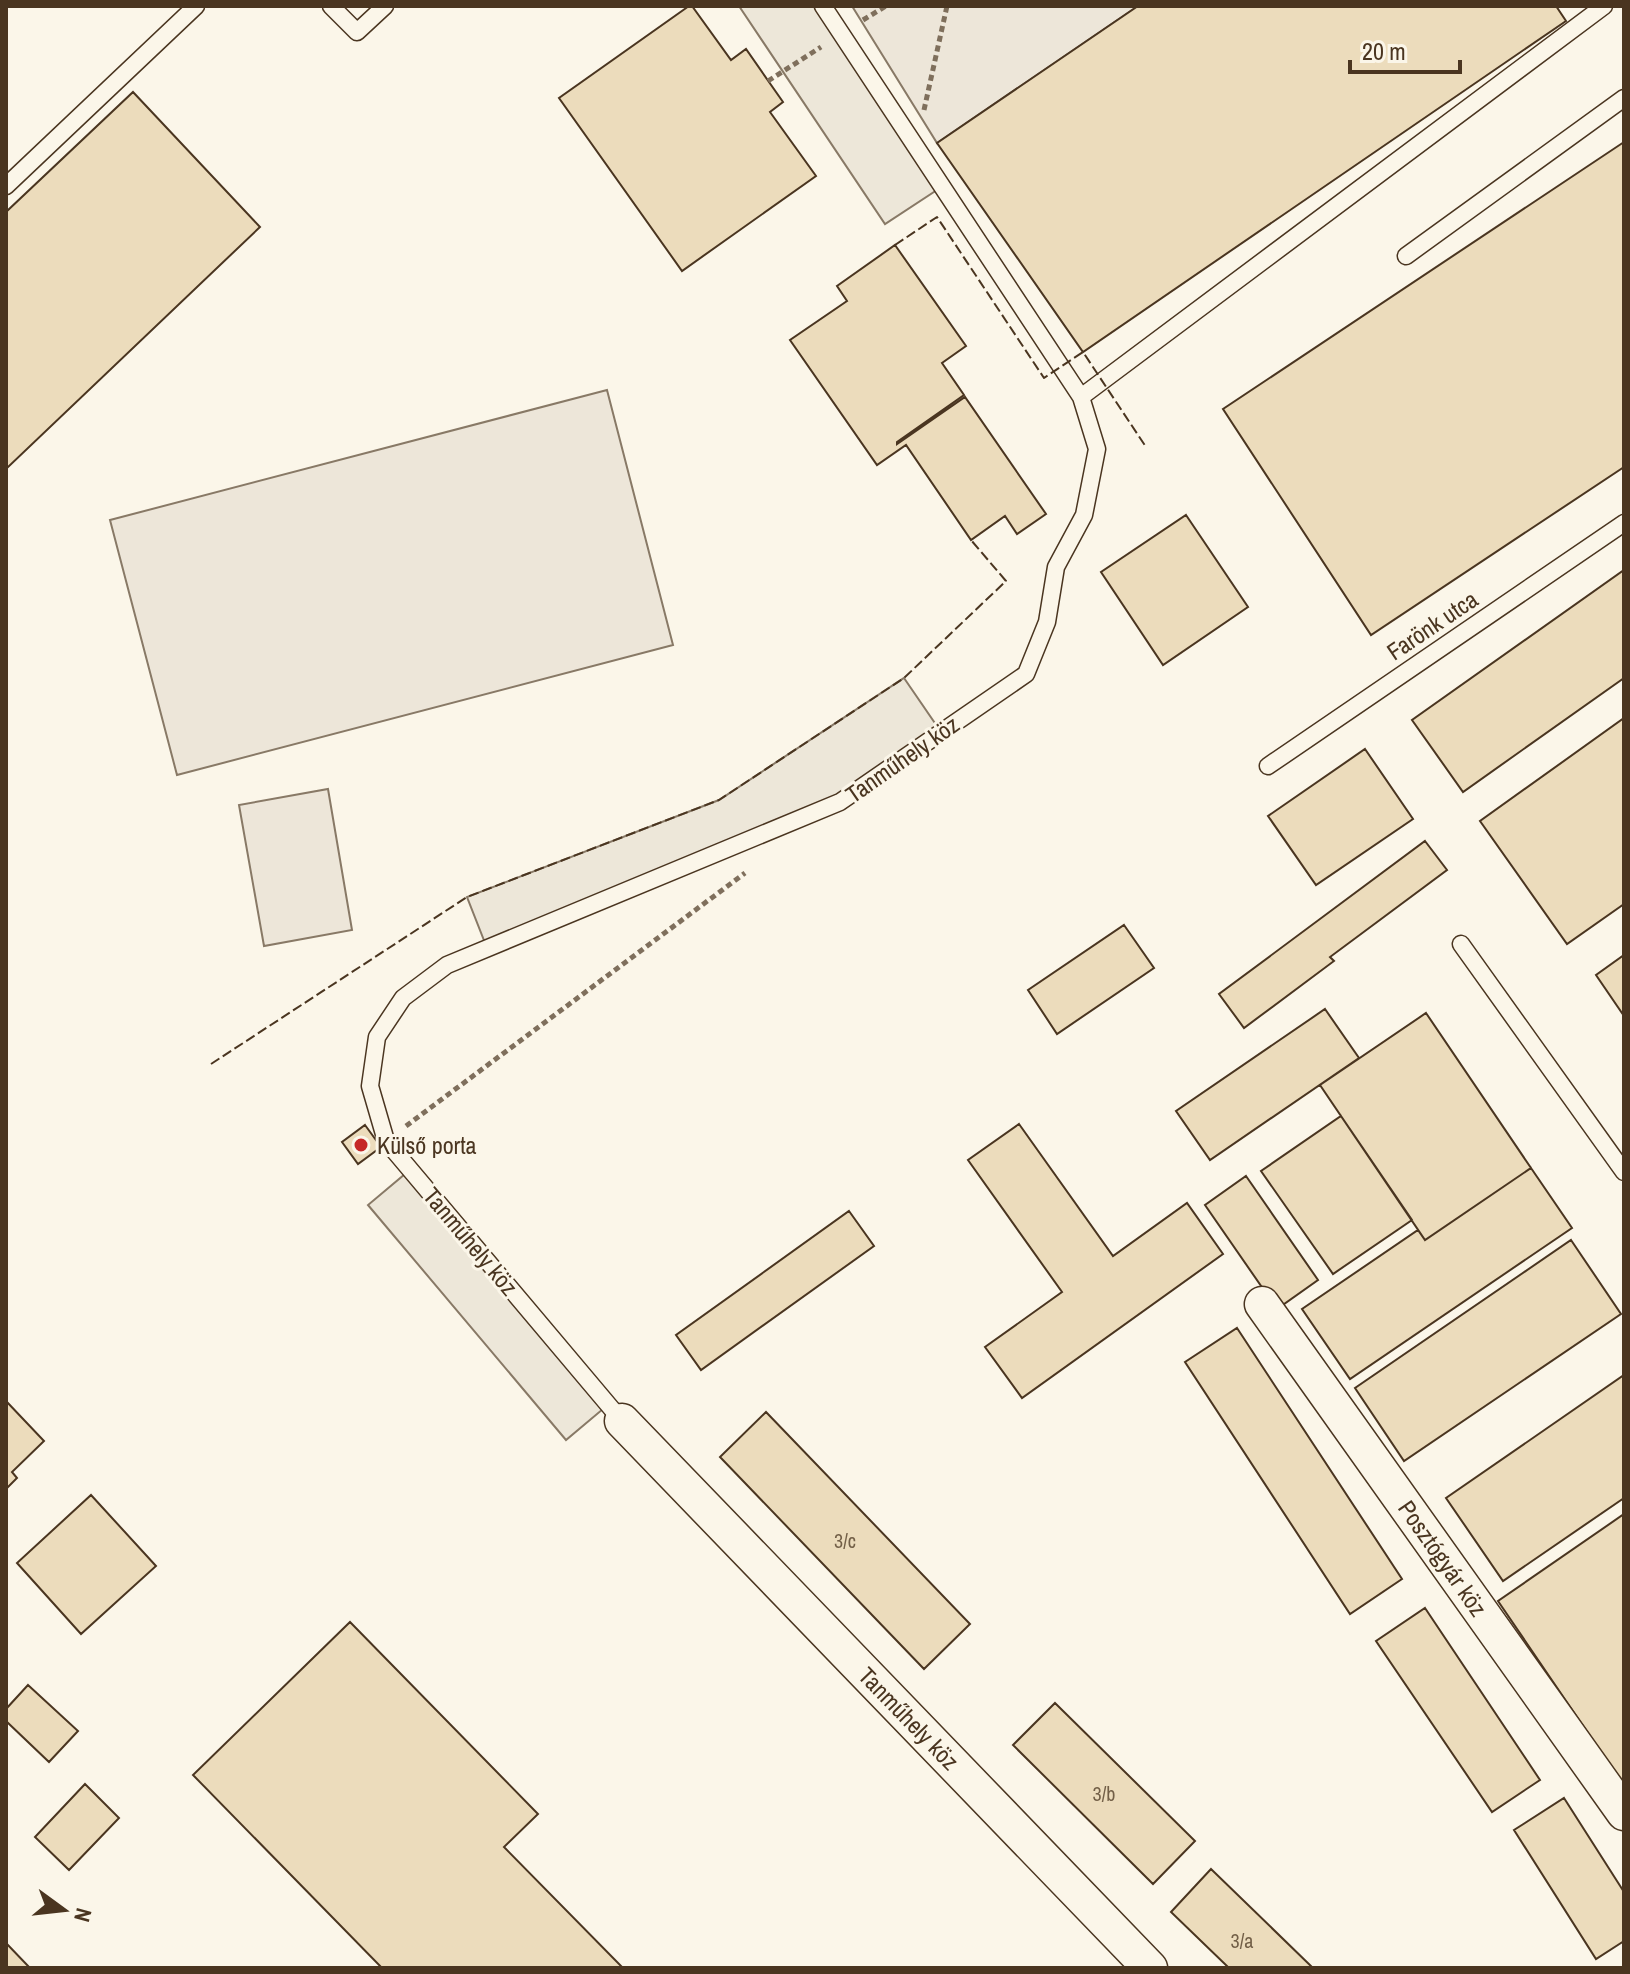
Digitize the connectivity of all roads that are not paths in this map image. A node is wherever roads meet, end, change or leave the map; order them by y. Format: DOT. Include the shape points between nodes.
graph roads {
  1 [pos="196,6"];
  2 [pos="331,6"];
  3 [pos="385,6"];
  4 [pos="823,6"];
  5 [pos="1604,6"];
  6 [pos="1624,98"];
  7 [pos="6,186"];
  8 [pos="1406,256"];
  9 [pos="1081,397"];
  10 [pos="1624,523"];
  11 [pos="1268,766"];
  12 [pos="1461,944"];
  13 [pos="1624,1172"];
  14 [pos="1262,1304"];
  15 [pos="622,1421"];
  16 [pos="1624,1813"];
  17 [pos="1150,1968"];
  1 -- 7 [label="lane"];
  2 -- 3 [label="lane" via="357,32"];
  4 -- 9 [label="lane, Tanműhely köz"];
  5 -- 9 [label="lane"];
  6 -- 8 [label="lane"];
  9 -- 15 [label="lane, Tanműhely köz" via="1097,449 1084,515 1056,567 1047,622 1026,674 840,802 447,965 403,998 377,1037 370,1086 386,1141"];
  10 -- 11 [label="lane, Farönk utca"];
  12 -- 13 [label="lane"];
  14 -- 16 [label="street, Posztógyár köz"];
  15 -- 17 [label="street, Tanműhely köz"];
}
